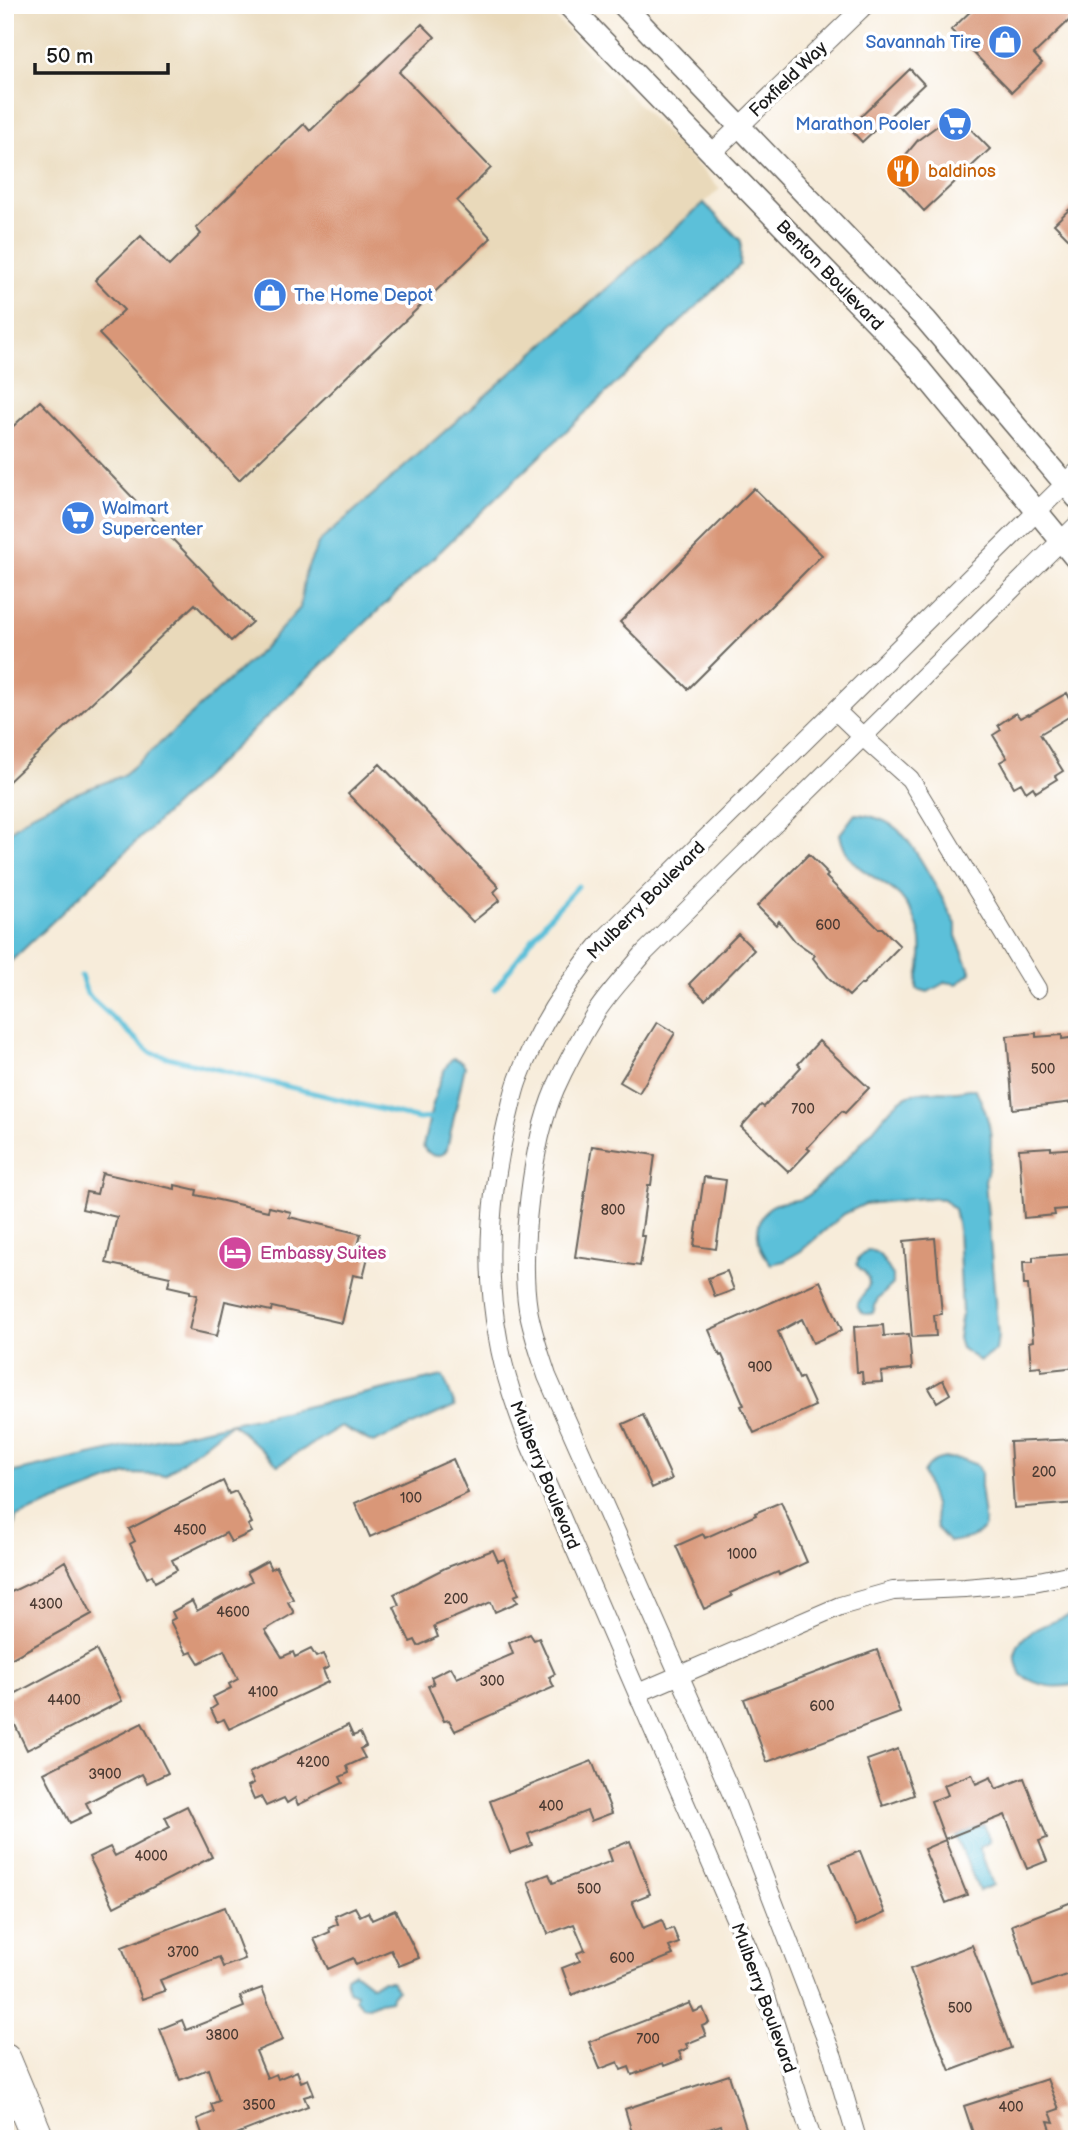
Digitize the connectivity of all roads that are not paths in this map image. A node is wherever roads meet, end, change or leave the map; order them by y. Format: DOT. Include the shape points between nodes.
graph roads {
  1 [pos="568,5"];
  2 [pos="623,5"];
  3 [pos="865,5"];
  4 [pos="739,126"];
  5 [pos="712,153"];
  6 [pos="1073,485"];
  7 [pos="1038,511"];
  8 [pos="1069,533"];
  9 [pos="1077,560"];
  10 [pos="836,711"];
  11 [pos="863,737"];
  12 [pos="1037,989"];
  13 [pos="1077,1573"];
  14 [pos="680,1675"];
  15 [pos="638,1693"];
  16 [pos="5,2060"];
  17 [pos="38,2139"];
  18 [pos="812,2139"];
  19 [pos="857,2139"];
  1 -- 5 [label="street, Benton Boulevard"];
  2 -- 4 [label="street"];
  3 -- 4 [label="street, Foxfield Way"];
  4 -- 5 [label="street, Foxfield Way"];
  4 -- 6 [label="street" via="926,320"];
  5 -- 7 [label="street, Benton Boulevard" via="908,355"];
  6 -- 7 [label="street, Mulberry Boulevard"];
  7 -- 8 [label="street, Benton Boulevard"];
  7 -- 10 [label="street, Mulberry Boulevard"];
  8 -- 9 [label="street, Benton Boulevard"];
  8 -- 11 [label="street, Mulberry Boulevard"];
  10 -- 11 [label="street"];
  10 -- 15 [label="street, Mulberry Boulevard" via="583,964 522,1069 499,1154 489,1261 498,1339 530,1445"];
  11 -- 12 [label="street" via="910,779"];
  11 -- 14 [label="street, Mulberry Boulevard" via="637,962 596,1013 555,1090 542,1129 526,1239 533,1333 547,1376"];
  13 -- 14 [label="street" via="1034,1582 893,1591 839,1606"];
  14 -- 15 [label="street"];
  14 -- 19 [label="street, Mulberry Boulevard" via="734,1799 828,2044"];
  15 -- 18 [label="street, Mulberry Boulevard" via="759,1974"];
  16 -- 17 [label="highway"];
}
